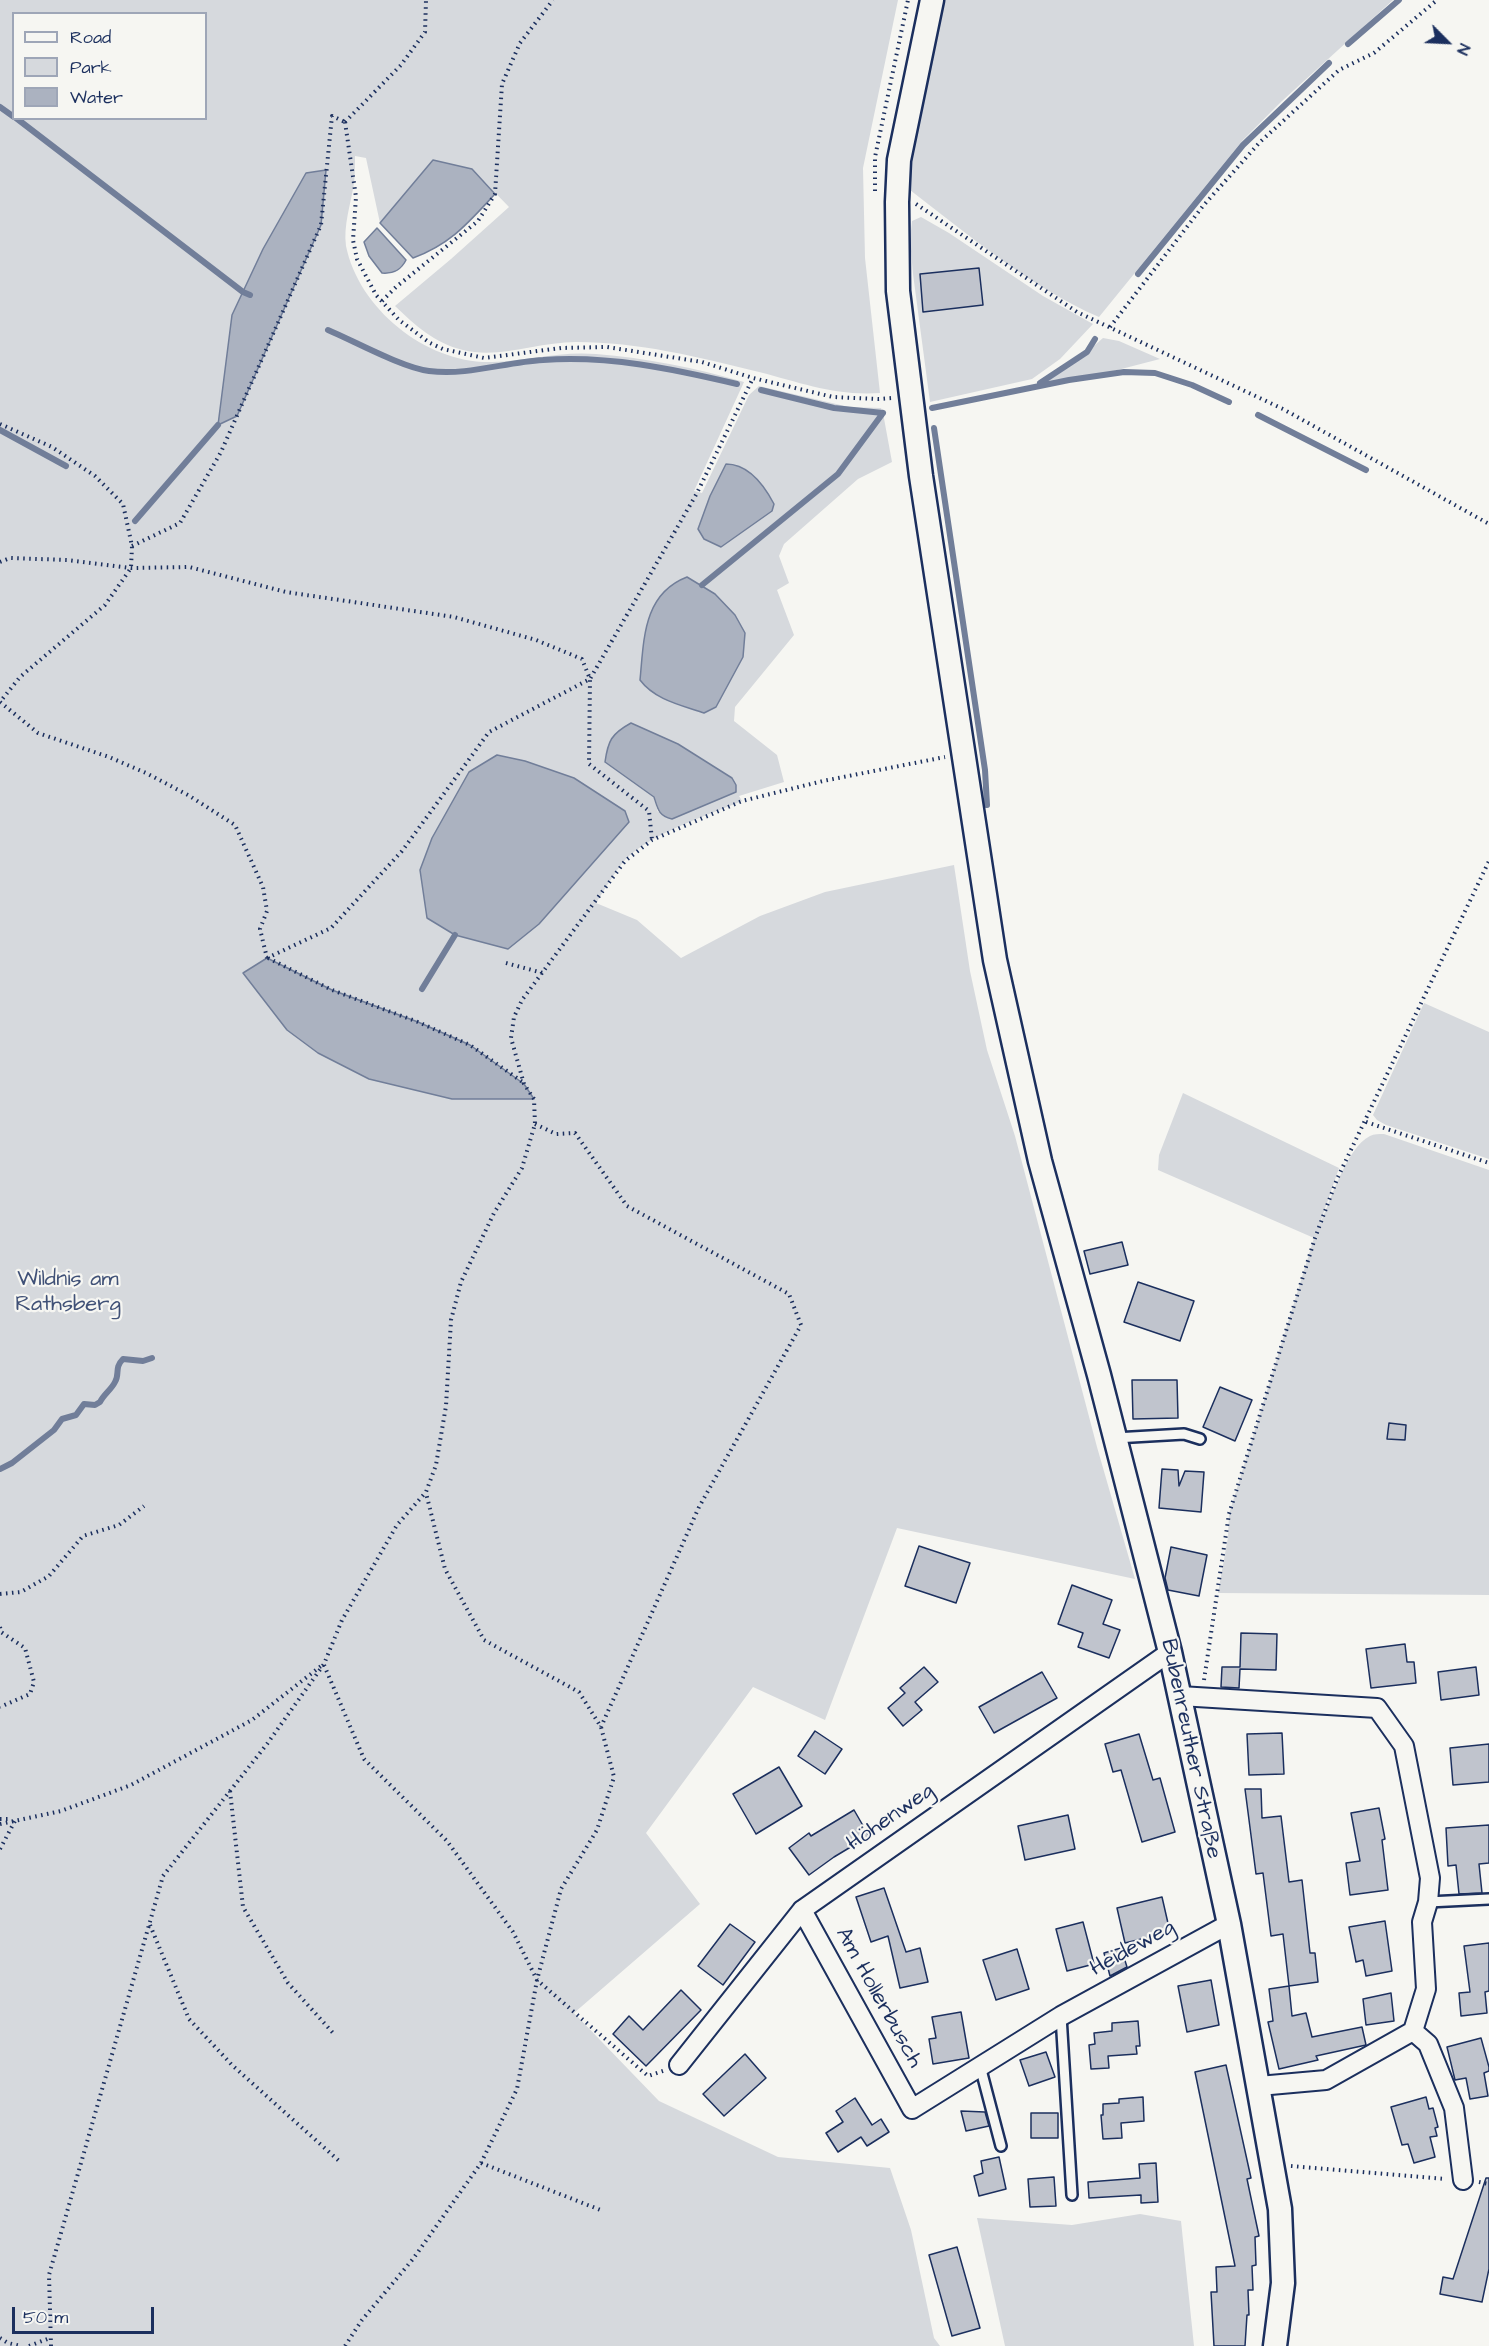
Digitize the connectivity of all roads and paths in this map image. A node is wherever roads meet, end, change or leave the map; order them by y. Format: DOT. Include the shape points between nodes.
graph roads {
  1 [pos="426,0"];
  2 [pos="553,0"];
  3 [pos="932,0"];
  4 [pos="1437,0"];
  5 [pos="345,122"];
  6 [pos="897,202"];
  7 [pos="382,301"];
  8 [pos="1110,327"];
  9 [pos="753,378"];
  10 [pos="896,398"];
  11 [pos="0,423"];
  12 [pos="1489,524"];
  13 [pos="132,546"];
  14 [pos="0,562"];
  15 [pos="131,568"];
  16 [pos="590,679"];
  17 [pos="946,757"];
  18 [pos="652,840"];
  19 [pos="1489,861"];
  20 [pos="267,958"];
  21 [pos="507,963"];
  22 [pos="543,973"];
  23 [pos="524,1084"];
  24 [pos="1366,1122"];
  25 [pos="535,1124"];
  26 [pos="1489,1163"];
  27 [pos="1116,1438"];
  28 [pos="1200,1439"];
  29 [pos="426,1492"];
  30 [pos="144,1506"];
  31 [pos="0,1594"];
  32 [pos="0,1627"];
  33 [pos="1170,1652"];
  34 [pos="324,1664"];
  35 [pos="1191,1697"];
  36 [pos="0,1707"];
  37 [pos="601,1727"];
  38 [pos="230,1790"];
  39 [pos="16,1819"];
  40 [pos="0,1822"];
  41 [pos="0,1849"];
  42 [pos="1489,1899"];
  43 [pos="1428,1902"];
  44 [pos="802,1910"];
  45 [pos="149,1924"];
  46 [pos="1229,1924"];
  47 [pos="537,1980"];
  48 [pos="1061,2016"];
  49 [pos="1413,2031"];
  50 [pos="334,2034"];
  51 [pos="678,2065"];
  52 [pos="980,2066"];
  53 [pos="1259,2086"];
  54 [pos="912,2109"];
  55 [pos="1001,2146"];
  56 [pos="339,2161"];
  57 [pos="481,2163"];
  58 [pos="1272,2165"];
  59 [pos="1463,2180"];
  60 [pos="1489,2184"];
  61 [pos="1072,2195"];
  62 [pos="603,2211"];
  63 [pos="0,2338"];
  64 [pos="50,2338"];
  65 [pos="21,2346"];
  66 [pos="29,2346"];
  67 [pos="51,2346"];
  68 [pos="345,2346"];
  69 [pos="1275,2346"];
  1 -- 5 [label="path" via="425,33 401,65"];
  2 -- 7 [label="path" via="520,43 502,84 495,194 478,221"];
  3 -- 6 [label="street, Bubenreuther Straße" via="899,160"];
  4 -- 8 [label="path" via="1374,53 1339,69 1260,142 1203,206"];
  5 -- 7 [label="path" via="356,197 353,240 365,276"];
  5 -- 13 [label="path" via="332,116 321,225 221,452 180,523"];
  6 -- 8 [label="path" via="916,204 1077,312"];
  6 -- 27 [label="street, Bubenreuther Straße" via="898,291 921,477 995,960 1040,1161"];
  7 -- 9 [label="path" via="399,320 430,343 462,354 484,358 561,348 608,347 702,362"];
  8 -- 12 [label="path" via="1283,409"];
  9 -- 10 [label="path" via="832,397"];
  9 -- 16 [label="path" via="697,493"];
  11 -- 13 [label="path" via="52,447 95,476 123,504"];
  13 -- 15 [label="path"];
  14 -- 15 [label="path" via="10,558 67,560"];
  15 -- 16 [label="path" via="189,567 286,592 454,617 536,640 582,659"];
  15 -- 20 [label="path" via="105,605 20,677 0,702 38,733 146,773 235,825 263,887 267,911 260,929"];
  16 -- 18 [label="path" via="589,764 650,811"];
  16 -- 20 [label="path" via="489,732 402,851 331,928"];
  17 -- 18 [label="path" via="742,801"];
  18 -- 22 [label="path" via="624,861"];
  19 -- 24 [label="path"];
  20 -- 23 [label="path" via="332,990 470,1045"];
  21 -- 22 [label="path"];
  22 -- 23 [label="path" via="514,1017 511,1038"];
  23 -- 25 [label="path" via="534,1099"];
  24 -- 26 [label="path"];
  24 -- 35 [label="path" via="1337,1179 1315,1238 1229,1514"];
  25 -- 29 [label="path" via="522,1168 494,1213 461,1282 451,1320 446,1406 436,1465"];
  25 -- 37 [label="path" via="556,1134 575,1133 627,1206 789,1294 801,1325 699,1507"];
  27 -- 28 [label="lane" via="1184,1434"];
  27 -- 33 [label="street, Bubenreuther Straße"];
  29 -- 34 [label="path" via="397,1525 342,1620"];
  29 -- 37 [label="path" via="445,1569 484,1640 579,1692"];
  30 -- 31 [label="path" via="119,1525 83,1536 49,1576 21,1592"];
  32 -- 36 [label="path" via="25,1648 34,1682 30,1694"];
  33 -- 35 [label="street, Bubenreuther Straße"];
  33 -- 44 [label="street, Höhenweg"];
  34 -- 38 [label="path"];
  34 -- 39 [label="path" via="252,1720 130,1785 61,1811"];
  34 -- 47 [label="path" via="364,1759 447,1841 513,1932"];
  35 -- 43 [label="street" via="1377,1708 1404,1746 1430,1878"];
  35 -- 46 [label="street, Bubenreuther Straße"];
  37 -- 47 [label="path" via="614,1777 597,1830 561,1888"];
  38 -- 45 [label="path" via="163,1876"];
  38 -- 50 [label="path" via="243,1907 288,1983"];
  39 -- 40 [label="path"];
  39 -- 41 [label="path"];
  42 -- 43 [label="lane"];
  43 -- 49 [label="street" via="1422,1922 1426,1989"];
  44 -- 51 [label="street, Höhenweg"];
  44 -- 54 [label="street, Am Hollerbusch"];
  45 -- 56 [label="path" via="189,2019 232,2065"];
  45 -- 64 [label="path" via="49,2275"];
  46 -- 48 [label="street, Heideweg"];
  46 -- 53 [label="street, Bubenreuther Straße"];
  47 -- 51 [label="path" via="648,2076"];
  47 -- 57 [label="path" via="516,2089"];
  48 -- 52 [label="street, Heideweg"];
  48 -- 61 [label="lane"];
  49 -- 53 [label="street" via="1326,2080"];
  49 -- 59 [label="street" via="1428,2044 1454,2108"];
  52 -- 54 [label="street, Heideweg"];
  52 -- 55 [label="lane"];
  53 -- 58 [label="street, Bubenreuther Straße"];
  57 -- 62 [label="path"];
  57 -- 68 [label="path"];
  58 -- 59 [label="path"];
  58 -- 69 [label="street, Bubenreuther Straße" via="1280,2209 1283,2283"];
  59 -- 60 [label="path"];
  63 -- 65 [label="path"];
  64 -- 66 [label="path"];
  64 -- 67 [label="path"];
}
